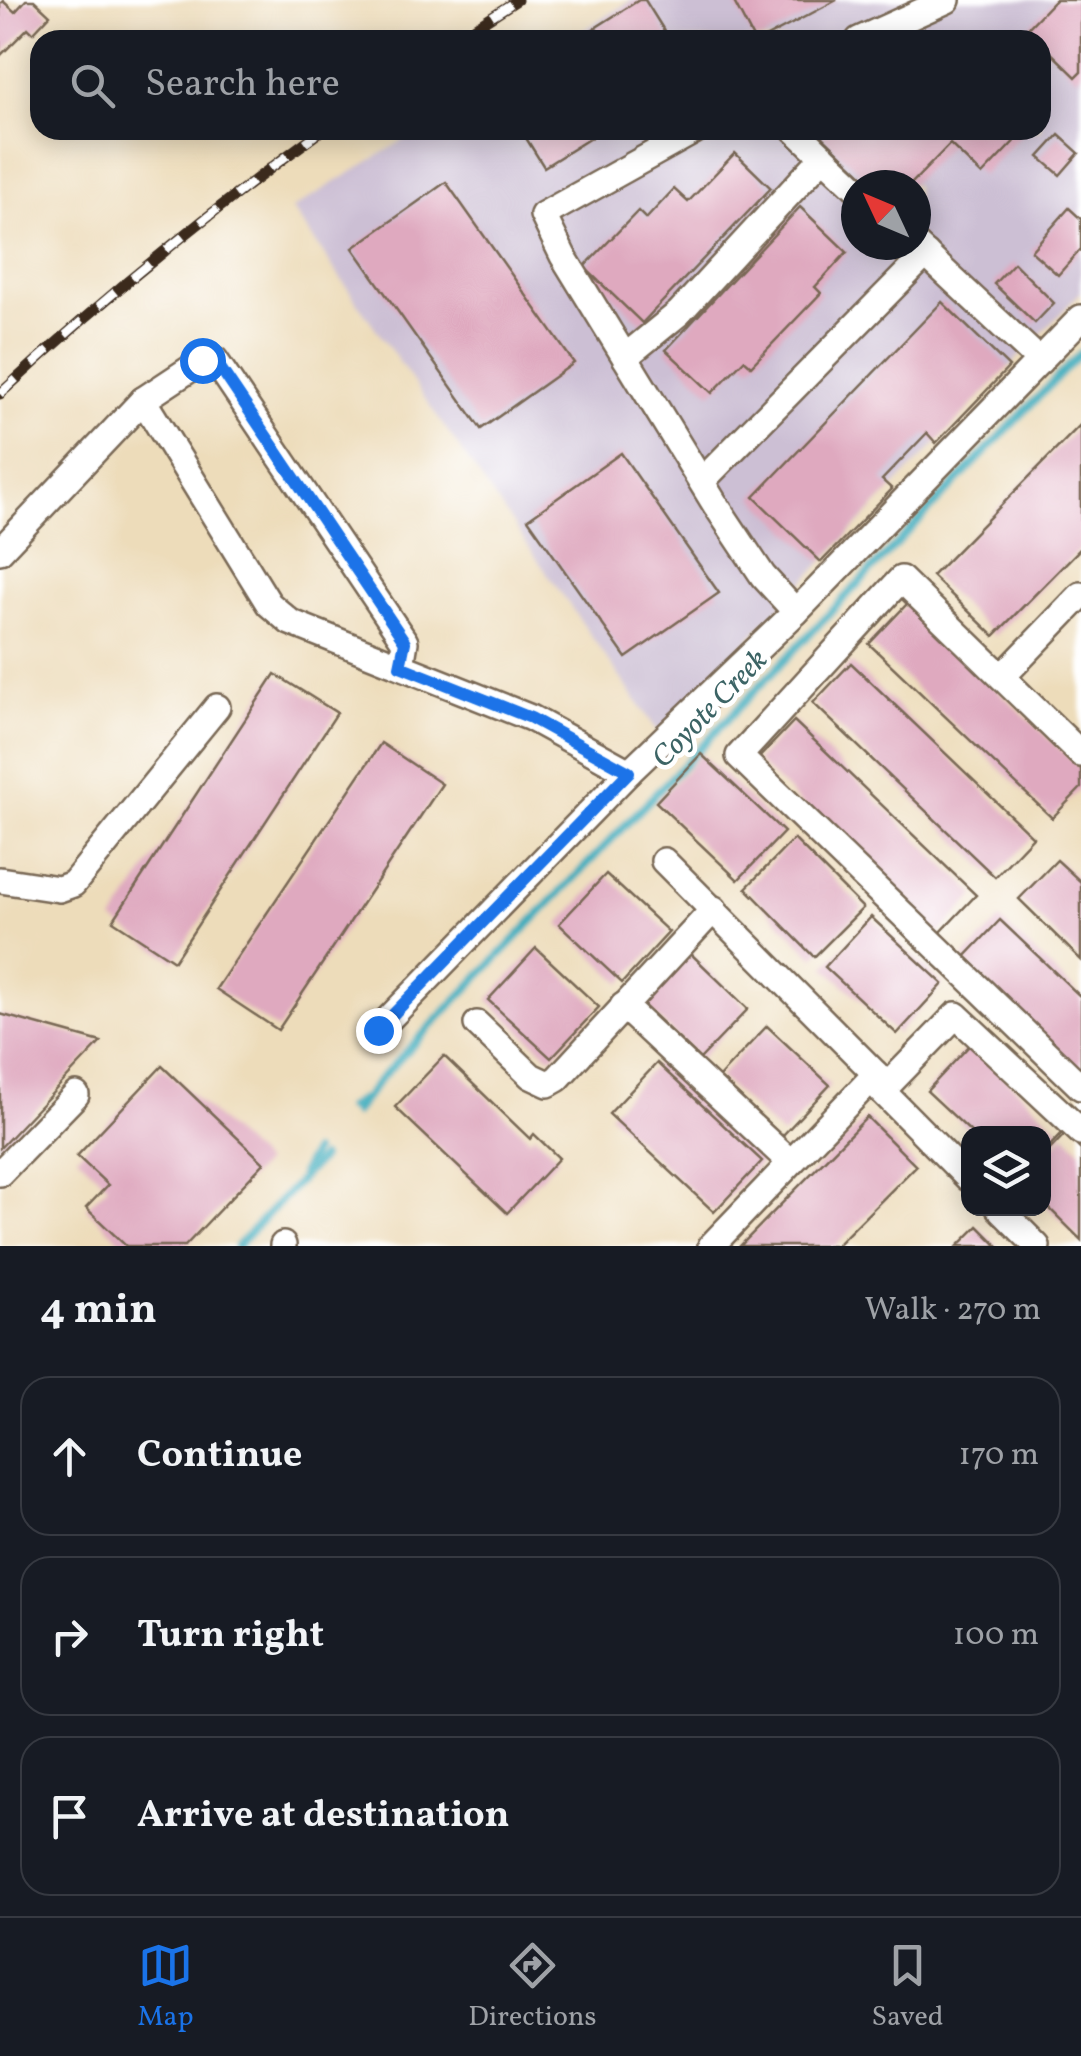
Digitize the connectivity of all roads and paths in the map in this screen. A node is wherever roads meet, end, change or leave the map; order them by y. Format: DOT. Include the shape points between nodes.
graph roads {
  1 [pos="947,0"];
  2 [pos="881,30"];
  3 [pos="678,140"];
  4 [pos="805,140"];
  5 [pos="823,156"];
  6 [pos="841,173"];
  7 [pos="931,258"];
  8 [pos="911,260"];
  9 [pos="1081,318"];
  10 [pos="625,356"];
  11 [pos="1040,361"];
  12 [pos="143,400"];
  13 [pos="702,481"];
  14 [pos="0,551"];
  15 [pos="1081,595"];
  16 [pos="796,612"];
  17 [pos="400,666"];
  18 [pos="1002,677"];
  19 [pos="217,707"];
  20 [pos="1081,754"];
  21 [pos="629,772"];
  22 [pos="664,861"];
  23 [pos="0,880"];
  24 [pos="714,908"];
  25 [pos="623,1006"];
  26 [pos="477,1024"];
  27 [pos="378,1030"];
  28 [pos="879,1082"];
  29 [pos="1081,1086"];
  30 [pos="76,1094"];
  31 [pos="1081,1132"];
  32 [pos="790,1162"];
  33 [pos="961,1170"];
  34 [pos="0,1173"];
  35 [pos="1008,1216"];
  36 [pos="711,1246"];
  37 [pos="1037,1246"];
  1 -- 2 [label="lane"];
  3 -- 10 [label="lane" via="543,215"];
  4 -- 5 [label="lane"];
  5 -- 6 [label="lane"];
  5 -- 10 [label="lane" via="678,313"];
  7 -- 11 [label="lane"];
  8 -- 13 [label="lane"];
  9 -- 11 [label="lane"];
  10 -- 13 [label="lane"];
  11 -- 16 [label="lane"];
  12 -- 14 [label="lane"];
  12 -- 17 [label="lane" via="269,604 290,622"];
  12 -- 17 [label="lane" via="202,360 215,360 405,642"];
  13 -- 16 [label="lane" via="763,576"];
  15 -- 18 [label="lane"];
  16 -- 21 [label="lane"];
  17 -- 21 [label="lane" via="531,718"];
  18 -- 20 [label="lane"];
  18 -- 29 [label="lane" via="901,580 739,756"];
  19 -- 23 [label="lane" via="73,884 58,889"];
  21 -- 27 [label="lane"];
  22 -- 24 [label="lane"];
  24 -- 25 [label="lane"];
  24 -- 28 [label="lane"];
  25 -- 26 [label="lane" via="548,1084"];
  25 -- 32 [label="lane"];
  28 -- 31 [label="lane" via="956,1015"];
  28 -- 32 [label="lane"];
  28 -- 33 [label="lane"];
  30 -- 34 [label="lane"];
  32 -- 36 [label="lane"];
  35 -- 37 [label="lane"];
}
